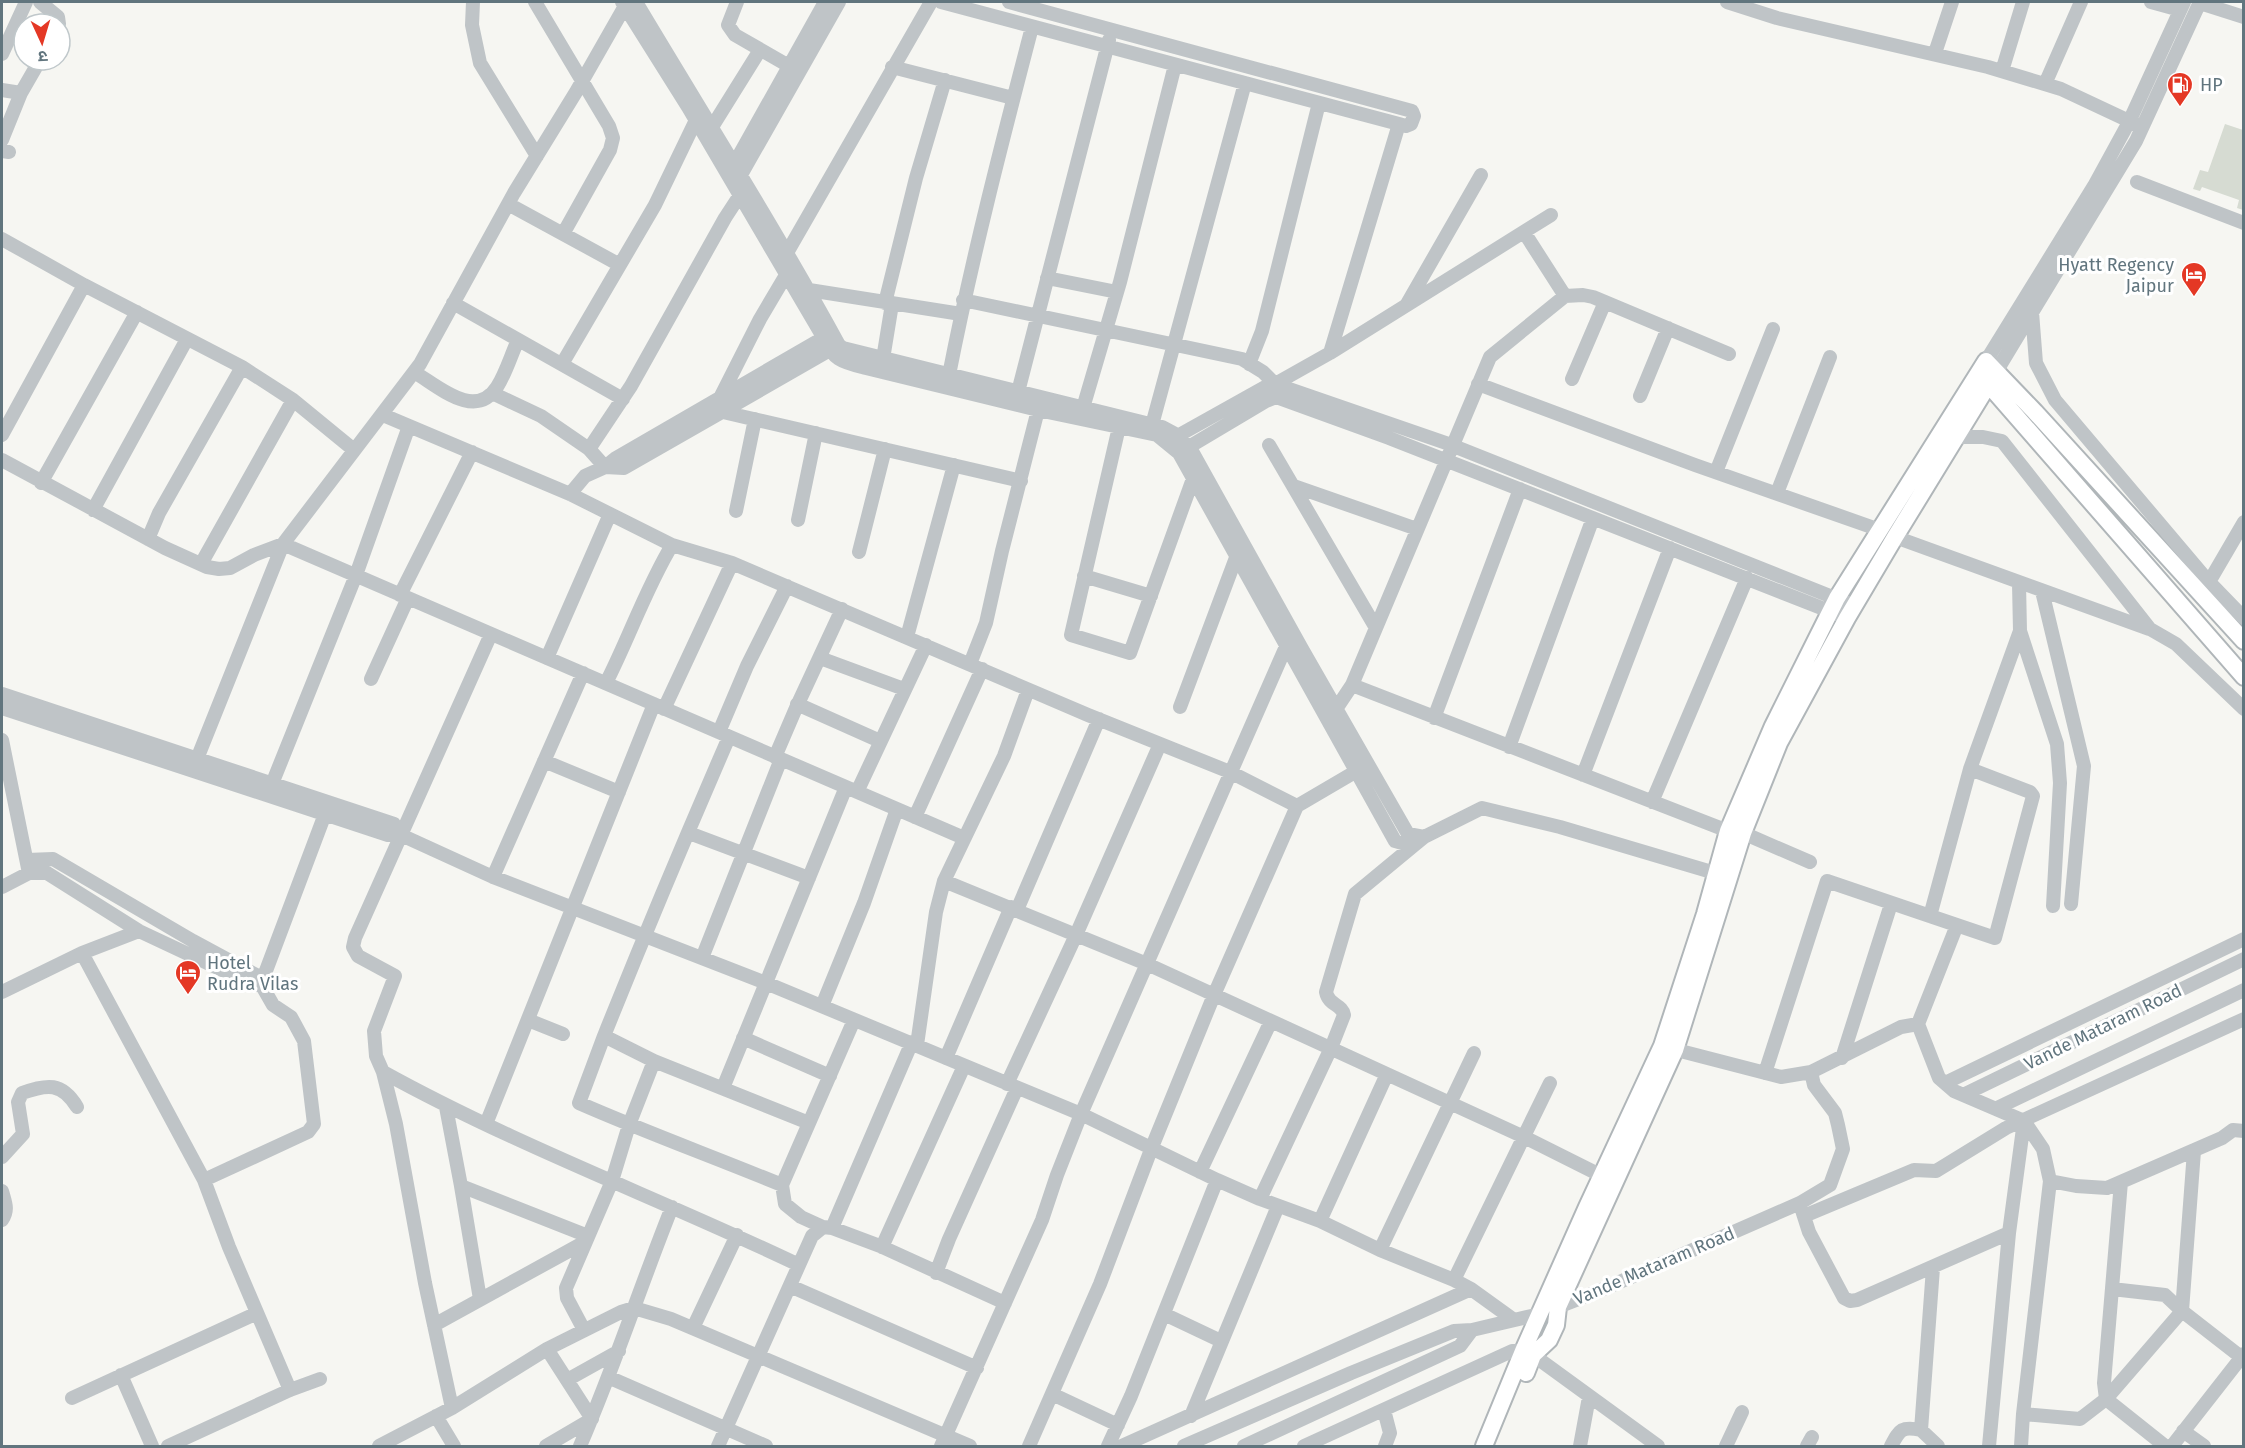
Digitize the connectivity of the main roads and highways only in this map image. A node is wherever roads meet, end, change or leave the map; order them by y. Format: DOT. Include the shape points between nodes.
graph roads {
  1 [pos="1987,373"];
  2 [pos="1887,533"];
  3 [pos="2244,641"];
  4 [pos="2244,677"];
  5 [pos="1736,832"];
  6 [pos="1669,1048"];
  7 [pos="1558,1307"];
  8 [pos="1540,1314"];
  9 [pos="1528,1353"];
  10 [pos="1484,1446"];
  11 [pos="1496,1446"];
  1 -- 2 [label="main road"];
  1 -- 2 [label="main road" via="1955,437"];
  1 -- 3 [label="main road" via="2035,412"];
  1 -- 4 [label="main road"];
  2 -- 5 [label="main road" via="1851,612 1779,743"];
  2 -- 5 [label="main road" via="1834,605 1773,726"];
  5 -- 6 [label="main road"];
  5 -- 6 [label="main road" via="1715,873"];
  6 -- 7 [label="main road"];
  6 -- 8 [label="main road" via="1602,1176"];
  7 -- 8 [label="main road, Vande Mataram Road"];
  7 -- 9 [label="main road" via="1549,1340"];
  8 -- 9 [label="main road"];
  9 -- 10 [label="main road"];
  9 -- 11 [label="main road"];
}
